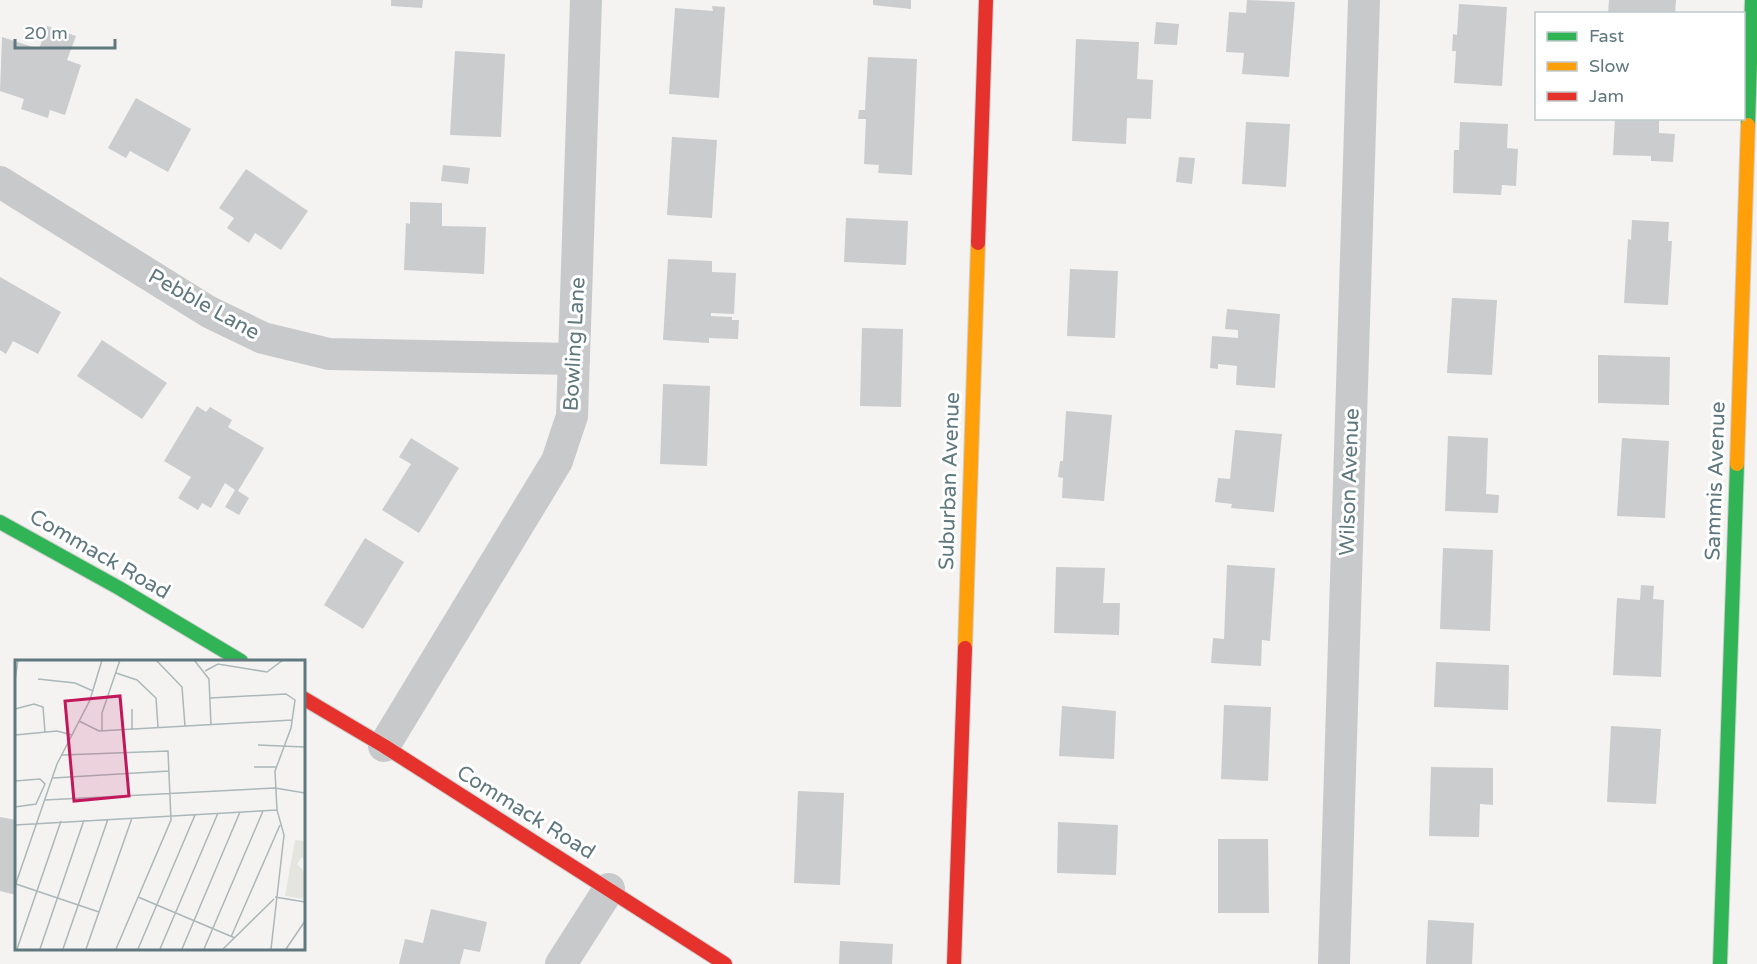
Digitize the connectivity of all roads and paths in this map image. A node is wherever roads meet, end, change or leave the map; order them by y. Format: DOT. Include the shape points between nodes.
graph roads {
  1 [pos="586,0"];
  2 [pos="986,0"];
  3 [pos="1364,0"];
  4 [pos="1752,0"];
  5 [pos="0,182"];
  6 [pos="574,359"];
  7 [pos="0,522"];
  8 [pos="239,660"];
  9 [pos="304,699"];
  10 [pos="384,746"];
  11 [pos="609,889"];
  12 [pos="561,964"];
  13 [pos="725,964"];
  14 [pos="954,964"];
  15 [pos="1334,964"];
  16 [pos="1720,964"];
  1 -- 6 [label="street, Bowling Lane"];
  2 -- 14 [label="street, Suburban Avenue"];
  3 -- 15 [label="street, Wilson Avenue"];
  4 -- 16 [label="street, Sammis Avenue"];
  5 -- 6 [label="street, Pebble Lane" via="209,312 262,338 329,354"];
  6 -- 10 [label="street, Bowling Lane" via="572,416 557,461"];
  7 -- 8 [label="street, Commack Road"];
  9 -- 10 [label="street, Commack Road"];
  10 -- 11 [label="street, Commack Road"];
  11 -- 12 [label="street"];
  11 -- 13 [label="street, Commack Road"];
}
